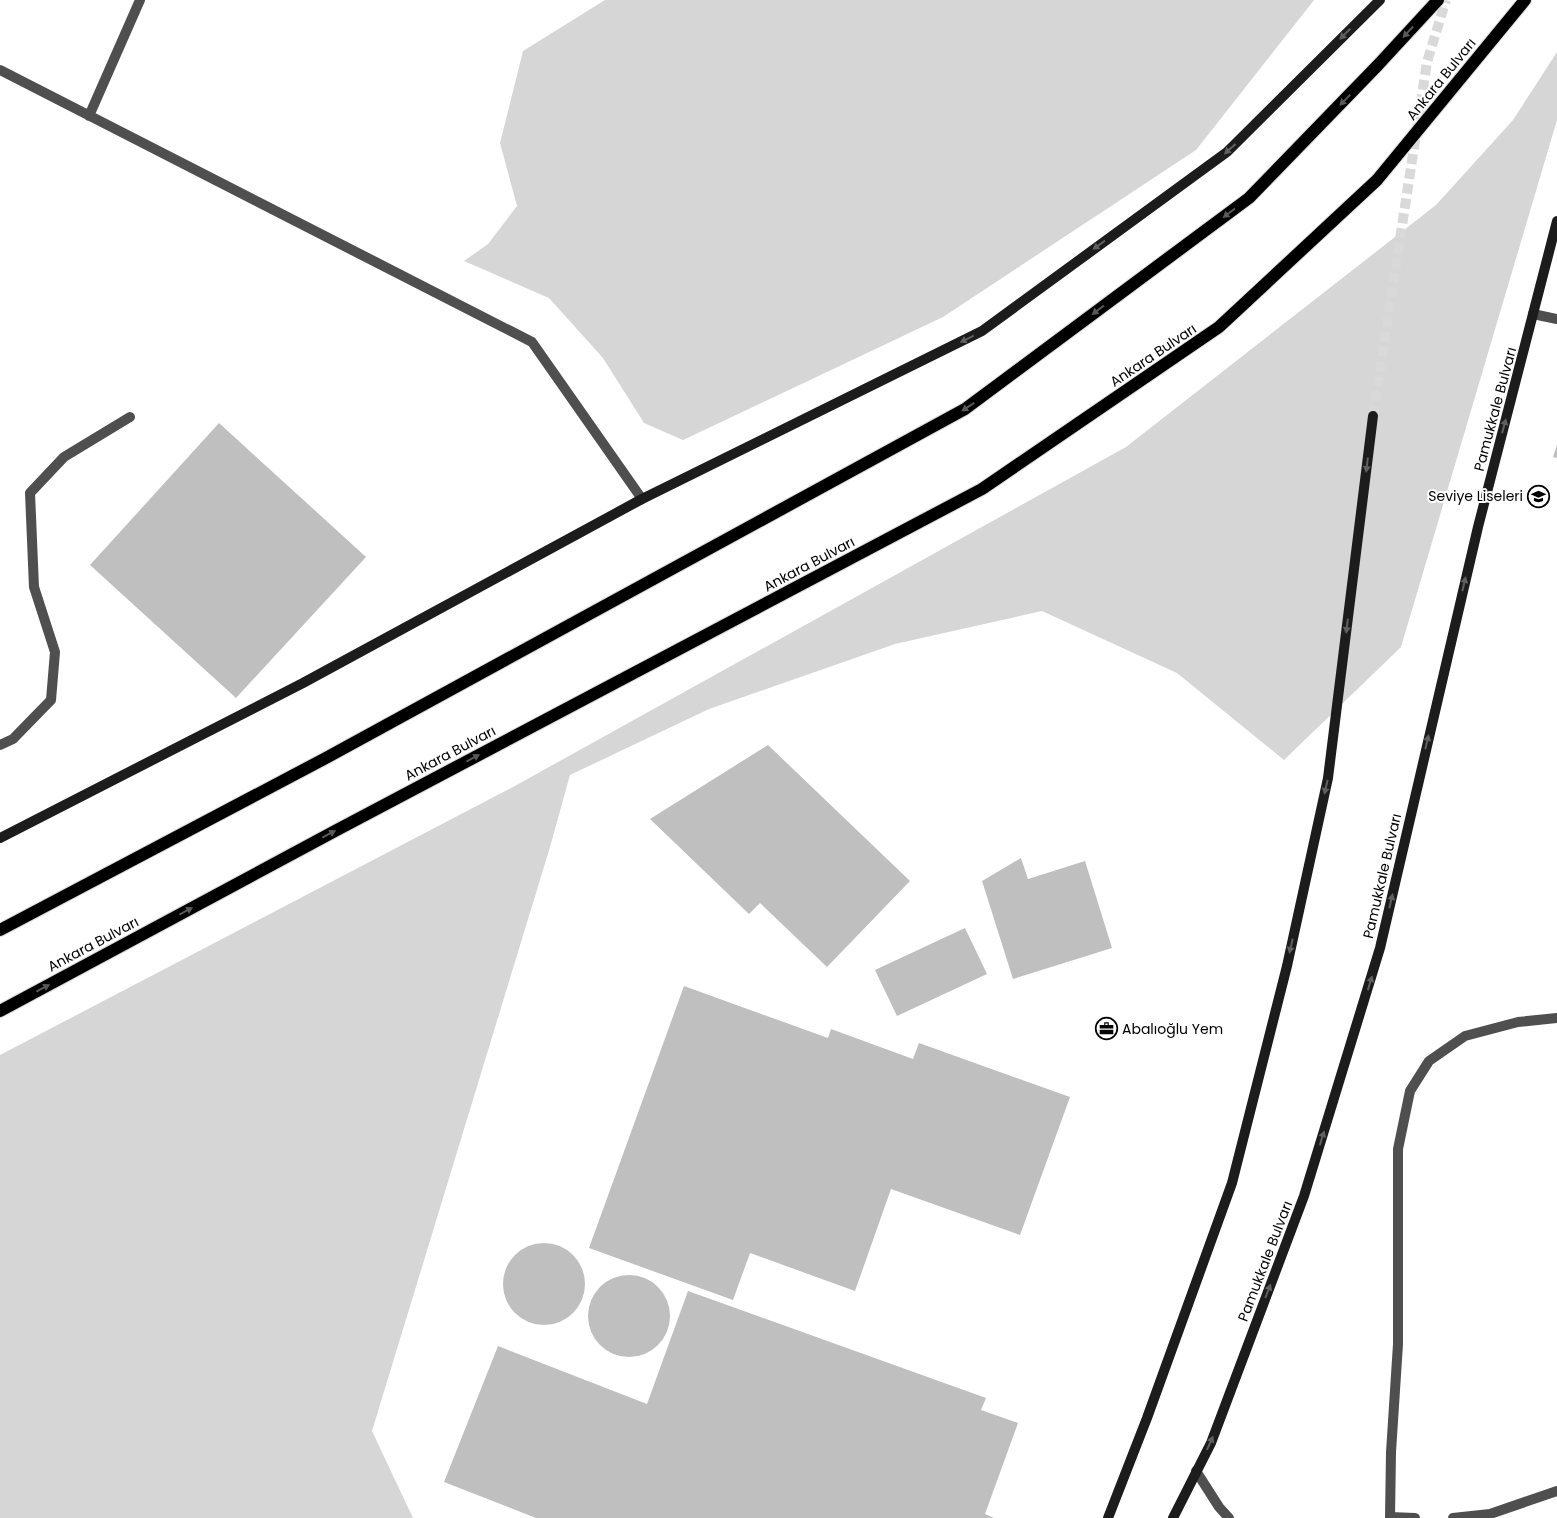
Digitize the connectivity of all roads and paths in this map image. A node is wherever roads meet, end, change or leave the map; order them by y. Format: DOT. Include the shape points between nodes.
graph roads {
  1 [pos="140,0"];
  2 [pos="1380,0"];
  3 [pos="1438,0"];
  4 [pos="1525,0"];
  5 [pos="0,70"];
  6 [pos="89,116"];
  7 [pos="1557,221"];
  8 [pos="1534,314"];
  9 [pos="1557,319"];
  10 [pos="1373,416"];
  11 [pos="130,417"];
  12 [pos="642,499"];
  13 [pos="0,745"];
  14 [pos="0,838"];
  15 [pos="0,930"];
  16 [pos="0,1011"];
  17 [pos="1557,1018"];
  18 [pos="1196,1471"];
  19 [pos="1557,1491"];
  20 [pos="1390,1517"];
  21 [pos="1108,1518"];
  22 [pos="1173,1518"];
  23 [pos="1229,1518"];
  24 [pos="1415,1518"];
  25 [pos="1452,1518"];
  1 -- 6 [label="street"];
  2 -- 12 [label="main road, one-way" via="1228,152 982,331"];
  3 -- 15 [label="main road, one-way" via="1249,198 965,410 324,759"];
  16 -- 4 [label="main road, Ankara Bulvarı, one-way" via="982,489 1219,328 1377,180"];
  5 -- 6 [label="street"];
  6 -- 12 [label="street" via="532,342"];
  7 -- 8 [label="main road, Pamukkale Bulvarı"];
  8 -- 9 [label="street"];
  18 -- 8 [label="main road, Pamukkale Bulvarı, one-way" via="1210,1443 1304,1196 1380,948 1478,527"];
  10 -- 21 [label="main road, one-way" via="1328,778 1287,966 1232,1183 1148,1418"];
  11 -- 13 [label="street" via="64,457 30,493 34,587 55,652 51,700 13,739"];
  12 -- 14 [label="main road" via="303,683"];
  17 -- 20 [label="street" via="1518,1022 1465,1036 1429,1060 1410,1091 1398,1150 1398,1344"];
  18 -- 22 [label="main road, Pamukkale Bulvarı"];
  18 -- 23 [label="street"];
  19 -- 25 [label="street" via="1490,1514"];
  20 -- 24 [label="street"];
}
